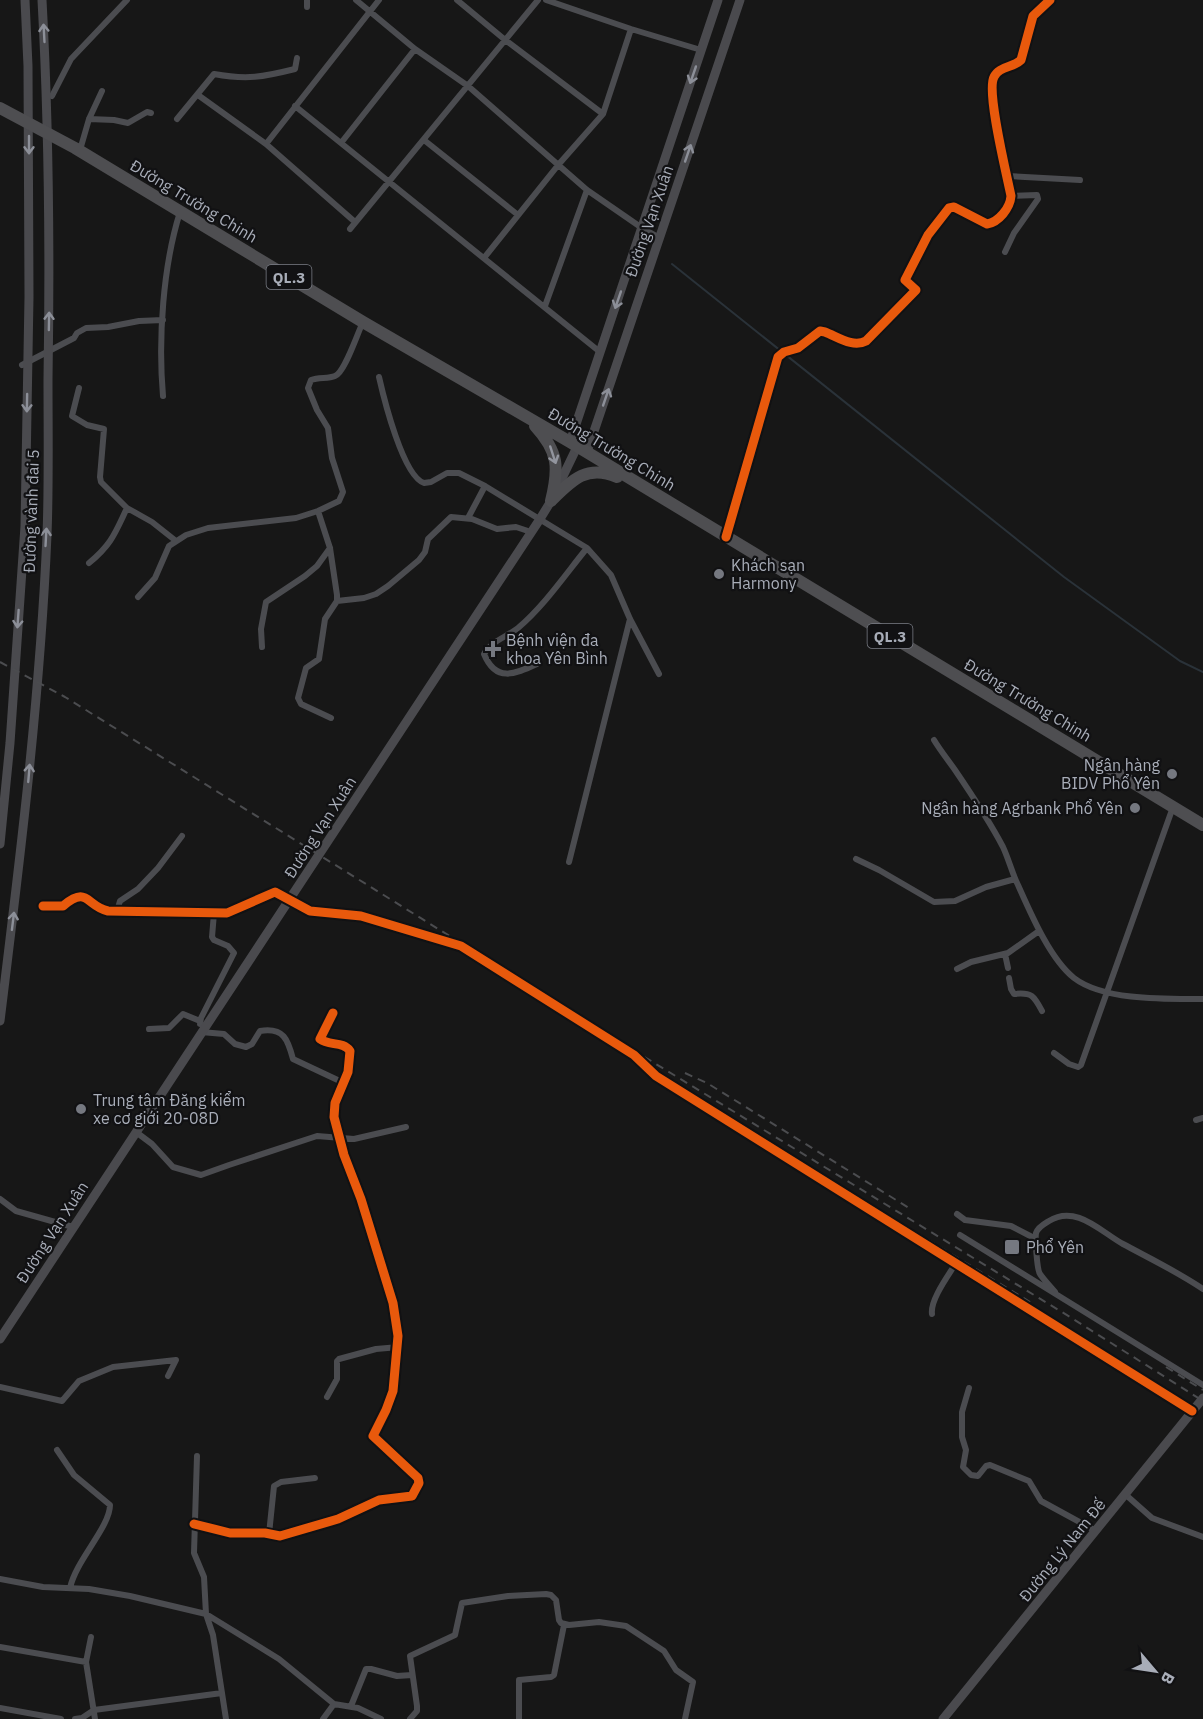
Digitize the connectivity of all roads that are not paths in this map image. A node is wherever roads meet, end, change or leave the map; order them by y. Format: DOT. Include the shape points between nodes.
graph roads {
  1 [pos="25,0"];
  2 [pos="42,0"];
  3 [pos="127,0"];
  4 [pos="356,0"];
  5 [pos="379,0"];
  6 [pos="457,0"];
  7 [pos="538,0"];
  8 [pos="546,0"];
  9 [pos="718,0"];
  10 [pos="740,0"];
  11 [pos="1050,0"];
  12 [pos="370,11"];
  13 [pos="631,29"];
  14 [pos="504,39"];
  15 [pos="415,49"];
  16 [pos="701,50"];
  17 [pos="297,58"];
  18 [pos="468,86"];
  19 [pos="102,91"];
  20 [pos="198,94"];
  21 [pos="52,96"];
  22 [pos="295,106"];
  23 [pos="0,108"];
  24 [pos="151,113"];
  25 [pos="603,114"];
  26 [pos="88,118"];
  27 [pos="177,119"];
  28 [pos="424,140"];
  29 [pos="341,143"];
  30 [pos="266,144"];
  31 [pos="80,151"];
  32 [pos="559,164"];
  33 [pos="1007,176"];
  34 [pos="1080,180"];
  35 [pos="390,181"];
  36 [pos="587,190"];
  37 [pos="1011,196"];
  38 [pos="180,212"];
  39 [pos="518,215"];
  40 [pos="356,222"];
  41 [pos="642,228"];
  42 [pos="350,229"];
  43 [pos="660,238"];
  44 [pos="1005,252"];
  45 [pos="484,258"];
  46 [pos="545,306"];
  47 [pos="163,320"];
  48 [pos="363,322"];
  49 [pos="600,352"];
  50 [pos="22,364"];
  51 [pos="379,377"];
  52 [pos="80,388"];
  53 [pos="163,396"];
  54 [pos="526,417"];
  55 [pos="578,447"];
  56 [pos="485,486"];
  57 [pos="643,487"];
  58 [pos="551,501"];
  59 [pos="127,508"];
  60 [pos="318,511"];
  61 [pos="468,518"];
  62 [pos="540,519"];
  63 [pos="531,532"];
  64 [pos="726,537"];
  65 [pos="176,541"];
  66 [pos="330,548"];
  67 [pos="587,549"];
  68 [pos="89,563"];
  69 [pos="138,597"];
  70 [pos="336,600"];
  71 [pos="630,619"];
  72 [pos="262,647"];
  73 [pos="537,664"];
  74 [pos="658,674"];
  75 [pos="331,718"];
  76 [pos="934,740"];
  77 [pos="1173,807"];
  78 [pos="1203,825"];
  79 [pos="182,836"];
  80 [pos="0,844"];
  81 [pos="856,859"];
  82 [pos="569,862"];
  83 [pos="1015,879"];
  84 [pos="43,906"];
  85 [pos="117,911"];
  86 [pos="214,913"];
  87 [pos="1039,931"];
  88 [pos="1005,954"];
  89 [pos="1008,968"];
  90 [pos="957,969"];
  91 [pos="1010,978"];
  92 [pos="1107,991"];
  93 [pos="1203,999"];
  94 [pos="1042,1011"];
  95 [pos="333,1013"];
  96 [pos="0,1021"];
  97 [pos="201,1026"];
  98 [pos="149,1029"];
  99 [pos="1054,1053"];
  100 [pos="344,1083"];
  101 [pos="406,1127"];
  102 [pos="136,1132"];
  103 [pos="339,1137"];
  104 [pos="0,1199"];
  105 [pos="957,1214"];
  106 [pos="73,1227"];
  107 [pos="960,1236"];
  108 [pos="1036,1239"];
  109 [pos="956,1263"];
  110 [pos="1203,1289"];
  111 [pos="1058,1296"];
  112 [pos="932,1314"];
  113 [pos="0,1339"];
  114 [pos="399,1347"];
  115 [pos="168,1376"];
  116 [pos="1203,1385"];
  117 [pos="0,1387"];
  118 [pos="969,1388"];
  119 [pos="327,1397"];
  120 [pos="1203,1398"];
  121 [pos="1192,1411"];
  122 [pos="57,1450"];
  123 [pos="197,1456"];
  124 [pos="315,1478"];
  125 [pos="1126,1495"];
  126 [pos="194,1524"];
  127 [pos="1096,1531"];
  128 [pos="269,1534"];
  129 [pos="1203,1537"];
  130 [pos="0,1579"];
  131 [pos="70,1588"];
  132 [pos="206,1614"];
  133 [pos="564,1625"];
  134 [pos="91,1637"];
  135 [pos="0,1647"];
  136 [pos="87,1662"];
  137 [pos="412,1675"];
  138 [pos="222,1693"];
  139 [pos="334,1704"];
  140 [pos="351,1706"];
  141 [pos="0,1708"];
  142 [pos="94,1710"];
  143 [pos="61,1719"];
  144 [pos="75,1719"];
  145 [pos="95,1719"];
  146 [pos="226,1719"];
  147 [pos="323,1719"];
  148 [pos="381,1719"];
  149 [pos="410,1719"];
  150 [pos="519,1719"];
  151 [pos="685,1719"];
  152 [pos="943,1719"];
  1 -- 80 [label="main road, Đường vành đai 5, one-way" via="29,297 25,526"];
  96 -- 2 [label="main road, Đường vành đai 5, one-way" via="24,831 47,534 49,295"];
  3 -- 21 [label="street" via="71,59"];
  4 -- 12 [label="street"];
  5 -- 12 [label="street"];
  6 -- 14 [label="street"];
  7 -- 14 [label="street"];
  8 -- 13 [label="street"];
  9 -- 16 [label="main road, Đường Vạn Xuân"];
  43 -- 10 [label="main road, Đường Vạn Xuân, one-way"];
  11 -- 33 [label="street" via="1033,16 1021,60 999,70 993,80 994,112"];
  12 -- 15 [label="street"];
  12 -- 22 [label="street"];
  13 -- 16 [label="street"];
  13 -- 25 [label="street"];
  14 -- 18 [label="street"];
  14 -- 25 [label="street"];
  15 -- 18 [label="street"];
  15 -- 29 [label="street"];
  16 -- 41 [label="main road, Đường Vạn Xuân, one-way"];
  17 -- 20 [label="street" via="295,69 248,79 214,74"];
  18 -- 28 [label="street"];
  18 -- 32 [label="street"];
  19 -- 26 [label="street"];
  20 -- 27 [label="street"];
  20 -- 30 [label="street"];
  22 -- 29 [label="street"];
  22 -- 30 [label="street"];
  23 -- 31 [label="highway, Đường Trường Chinh / QL.3"];
  24 -- 26 [label="street" via="128,123"];
  25 -- 32 [label="street"];
  26 -- 31 [label="street"];
  28 -- 35 [label="street"];
  28 -- 39 [label="street"];
  29 -- 35 [label="street"];
  30 -- 40 [label="street"];
  31 -- 38 [label="highway, Đường Trường Chinh / QL.3"];
  32 -- 36 [label="street"];
  32 -- 39 [label="street"];
  33 -- 34 [label="street"];
  33 -- 37 [label="street"];
  35 -- 40 [label="street"];
  35 -- 45 [label="street"];
  36 -- 41 [label="street"];
  36 -- 46 [label="street"];
  37 -- 44 [label="street" via="1034,194 1038,198"];
  37 -- 64 [label="street" via="1007,207 992,223 949,208 928,235 905,280 916,290 866,341 854,344 820,332 776,361"];
  38 -- 47 [label="street" via="171,239"];
  38 -- 48 [label="highway, Đường Trường Chinh / QL.3"];
  39 -- 45 [label="street"];
  40 -- 42 [label="street"];
  41 -- 43 [label="street"];
  41 -- 49 [label="main road, Đường Vạn Xuân, one-way"];
  55 -- 43 [label="main road, Đường Vạn Xuân, one-way"];
  45 -- 46 [label="street"];
  46 -- 49 [label="street"];
  47 -- 50 [label="street" via="86,328"];
  47 -- 53 [label="street" via="159,356"];
  48 -- 54 [label="highway, Đường Trường Chinh / QL.3"];
  48 -- 60 [label="street" via="342,371 309,383 310,395 328,428 343,492 339,501"];
  49 -- 55 [label="main road, Đường Vạn Xuân"];
  51 -- 56 [label="street" via="389,416 414,476 424,483 453,471"];
  52 -- 59 [label="street" via="72,416 104,429 100,477"];
  54 -- 55 [label="highway, Đường Trường Chinh / QL.3"];
  54 -- 58 [label="highway, one-way" via="549,443 555,459"];
  55 -- 57 [label="highway, Đường Trường Chinh / QL.3"];
  55 -- 58 [label="main road, Đường Vạn Xuân"];
  56 -- 61 [label="street"];
  56 -- 62 [label="street"];
  57 -- 58 [label="highway" via="612,474 593,472 570,482"];
  57 -- 64 [label="highway, Đường Trường Chinh / QL.3"];
  58 -- 62 [label="main road, Đường Vạn Xuân"];
  59 -- 65 [label="street"];
  59 -- 68 [label="street" via="108,546"];
  60 -- 65 [label="street" via="296,518 208,528"];
  60 -- 66 [label="street"];
  61 -- 63 [label="street" via="497,529 516,527"];
  61 -- 70 [label="street" via="452,517 445,522 428,539 419,560 376,594"];
  62 -- 63 [label="main road, Đường Vạn Xuân"];
  62 -- 67 [label="street"];
  63 -- 97 [label="main road, Đường Vạn Xuân" via="279,916"];
  64 -- 77 [label="highway, Đường Trường Chinh / QL.3"];
  65 -- 69 [label="street" via="169,546 155,578"];
  66 -- 70 [label="street"];
  66 -- 72 [label="street" via="317,566 266,602"];
  67 -- 71 [label="street" via="611,575"];
  67 -- 73 [label="street" via="518,628 484,654 492,667 511,675"];
  70 -- 75 [label="street" via="325,619 319,660 306,668 298,698 301,704"];
  71 -- 74 [label="street"];
  71 -- 82 [label="street"];
  76 -- 83 [label="street" via="996,835"];
  77 -- 78 [label="highway, Đường Trường Chinh / QL.3"];
  77 -- 92 [label="street"];
  79 -- 85 [label="street" via="138,889 120,901"];
  81 -- 83 [label="street" via="934,902 955,901"];
  83 -- 87 [label="street"];
  84 -- 85 [label="street" via="63,906 81,896 104,910"];
  85 -- 86 [label="street"];
  86 -- 97 [label="street" via="212,937 234,953"];
  86 -- 109 [label="street" via="234,911 275,892 310,911 361,916 468,950 634,1055 656,1076"];
  87 -- 88 [label="street"];
  87 -- 92 [label="street" via="1075,979"];
  88 -- 89 [label="street"];
  88 -- 90 [label="street"];
  91 -- 94 [label="street" via="1013,992 1034,996"];
  92 -- 93 [label="street" via="1146,1000"];
  92 -- 99 [label="street" via="1081,1065 1070,1064"];
  95 -- 100 [label="street" via="320,1039 349,1048"];
  97 -- 98 [label="street" via="183,1014 169,1028"];
  97 -- 100 [label="street" via="246,1047 260,1031 280,1032 293,1059"];
  97 -- 102 [label="main road, Đường Vạn Xuân"];
  100 -- 103 [label="street" via="334,1110"];
  101 -- 103 [label="street" via="354,1139"];
  102 -- 103 [label="street" via="173,1167 194,1175 317,1136"];
  102 -- 106 [label="main road, Đường Vạn Xuân"];
  103 -- 114 [label="street" via="393,1303"];
  104 -- 106 [label="street" via="16,1210"];
  105 -- 108 [label="street" via="965,1220 1011,1226"];
  106 -- 113 [label="main road, Đường Vạn Xuân"];
  107 -- 111 [label="street"];
  108 -- 110 [label="street" via="1040,1227 1054,1218 1082,1218"];
  108 -- 111 [label="street" via="1038,1269"];
  109 -- 112 [label="street" via="931,1308"];
  109 -- 121 [label="street"];
  111 -- 116 [label="street"];
  114 -- 119 [label="street" via="339,1359 337,1379"];
  114 -- 128 [label="street" via="390,1401 373,1436 418,1478 415,1493 379,1500 347,1516 280,1536"];
  115 -- 117 [label="street" via="176,1360 113,1367 79,1381 62,1401"];
  118 -- 127 [label="street" via="962,1412 965,1469 978,1476 990,1465 1029,1482 1041,1501"];
  120 -- 121 [label="main road, Đường Lý Nam Đế"];
  121 -- 125 [label="main road, Đường Lý Nam Đế"];
  122 -- 131 [label="street" via="74,1475 111,1508 75,1571"];
  123 -- 126 [label="street"];
  124 -- 128 [label="street" via="274,1486"];
  125 -- 127 [label="main road, Đường Lý Nam Đế"];
  125 -- 129 [label="street" via="1152,1518"];
  126 -- 128 [label="street" via="237,1534"];
  126 -- 132 [label="street" via="194,1553 204,1577"];
  127 -- 152 [label="main road, Đường Lý Nam Đế"];
  130 -- 131 [label="street"];
  131 -- 132 [label="street" via="130,1596"];
  132 -- 138 [label="street"];
  132 -- 139 [label="street" via="279,1659"];
  133 -- 137 [label="street" via="551,1595 465,1601 460,1605 455,1635 410,1656"];
  133 -- 150 [label="street" via="554,1675 519,1680"];
  133 -- 151 [label="street" via="619,1624 664,1651 676,1670 693,1682"];
  134 -- 136 [label="street"];
  135 -- 136 [label="street"];
  136 -- 142 [label="street"];
  137 -- 140 [label="street" via="366,1670"];
  137 -- 149 [label="street" via="417,1711"];
  138 -- 142 [label="street"];
  138 -- 146 [label="street"];
  139 -- 140 [label="street"];
  139 -- 147 [label="street"];
  140 -- 148 [label="street"];
  141 -- 143 [label="street"];
  142 -- 144 [label="street"];
  142 -- 145 [label="street"];
}
